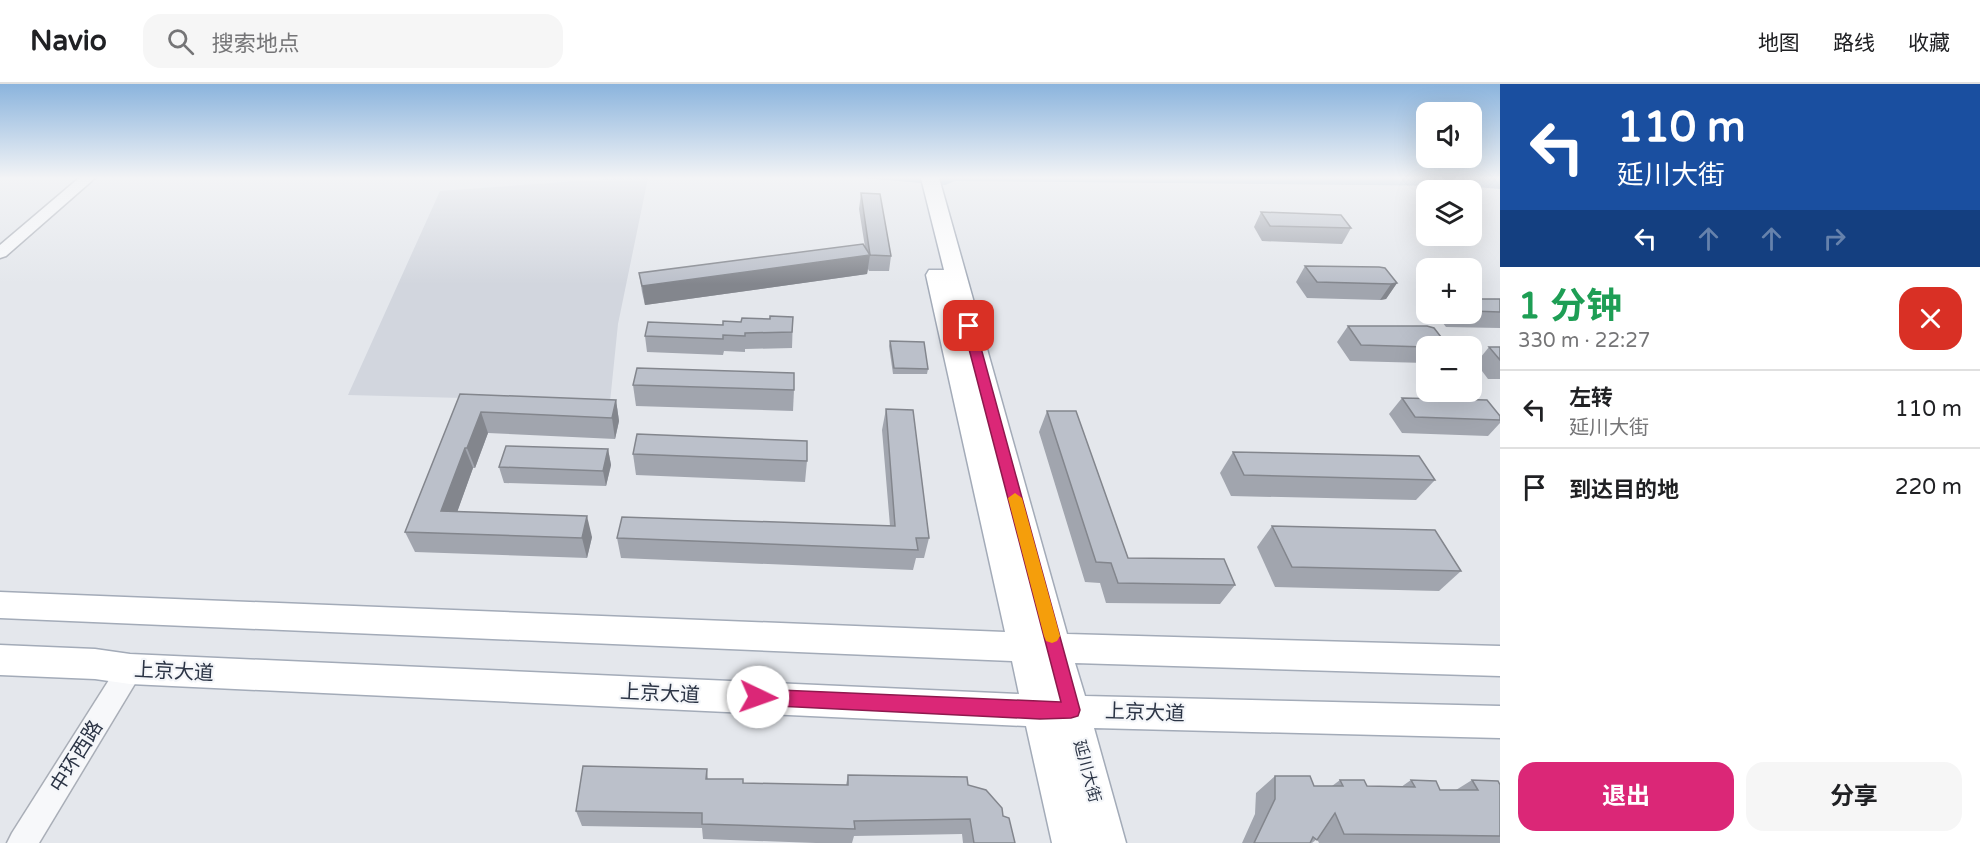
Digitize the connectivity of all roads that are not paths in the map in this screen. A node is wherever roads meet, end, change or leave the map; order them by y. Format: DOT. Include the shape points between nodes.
graph roads {
  1 [pos="32,213"];
  2 [pos="46,213"];
  3 [pos="931,213"];
  4 [pos="0,240"];
  5 [pos="0,253"];
  6 [pos="0,605"];
  7 [pos="1040,647"];
  8 [pos="0,660"];
  9 [pos="1500,661"];
  10 [pos="130,669"];
  11 [pos="1056,710"];
  12 [pos="1500,722"];
  13 [pos="22,843"];
  14 [pos="1071,843"];
  15 [pos="1107,843"];
  1 -- 4 [label="street"];
  2 -- 5 [label="street"];
  3 -- 7 [label="main road, 延川大街"];
  6 -- 7 [label="main road"];
  7 -- 9 [label="main road"];
  7 -- 11 [label="main road, 延川大街"];
  8 -- 10 [label="main road, 上京大道"];
  10 -- 11 [label="main road, 上京大道"];
  10 -- 13 [label="street, 中环西路"];
  11 -- 12 [label="main road, 上京大道"];
  11 -- 14 [label="main road, 延川大街"];
  11 -- 15 [label="main road, 延川大街"];
}
